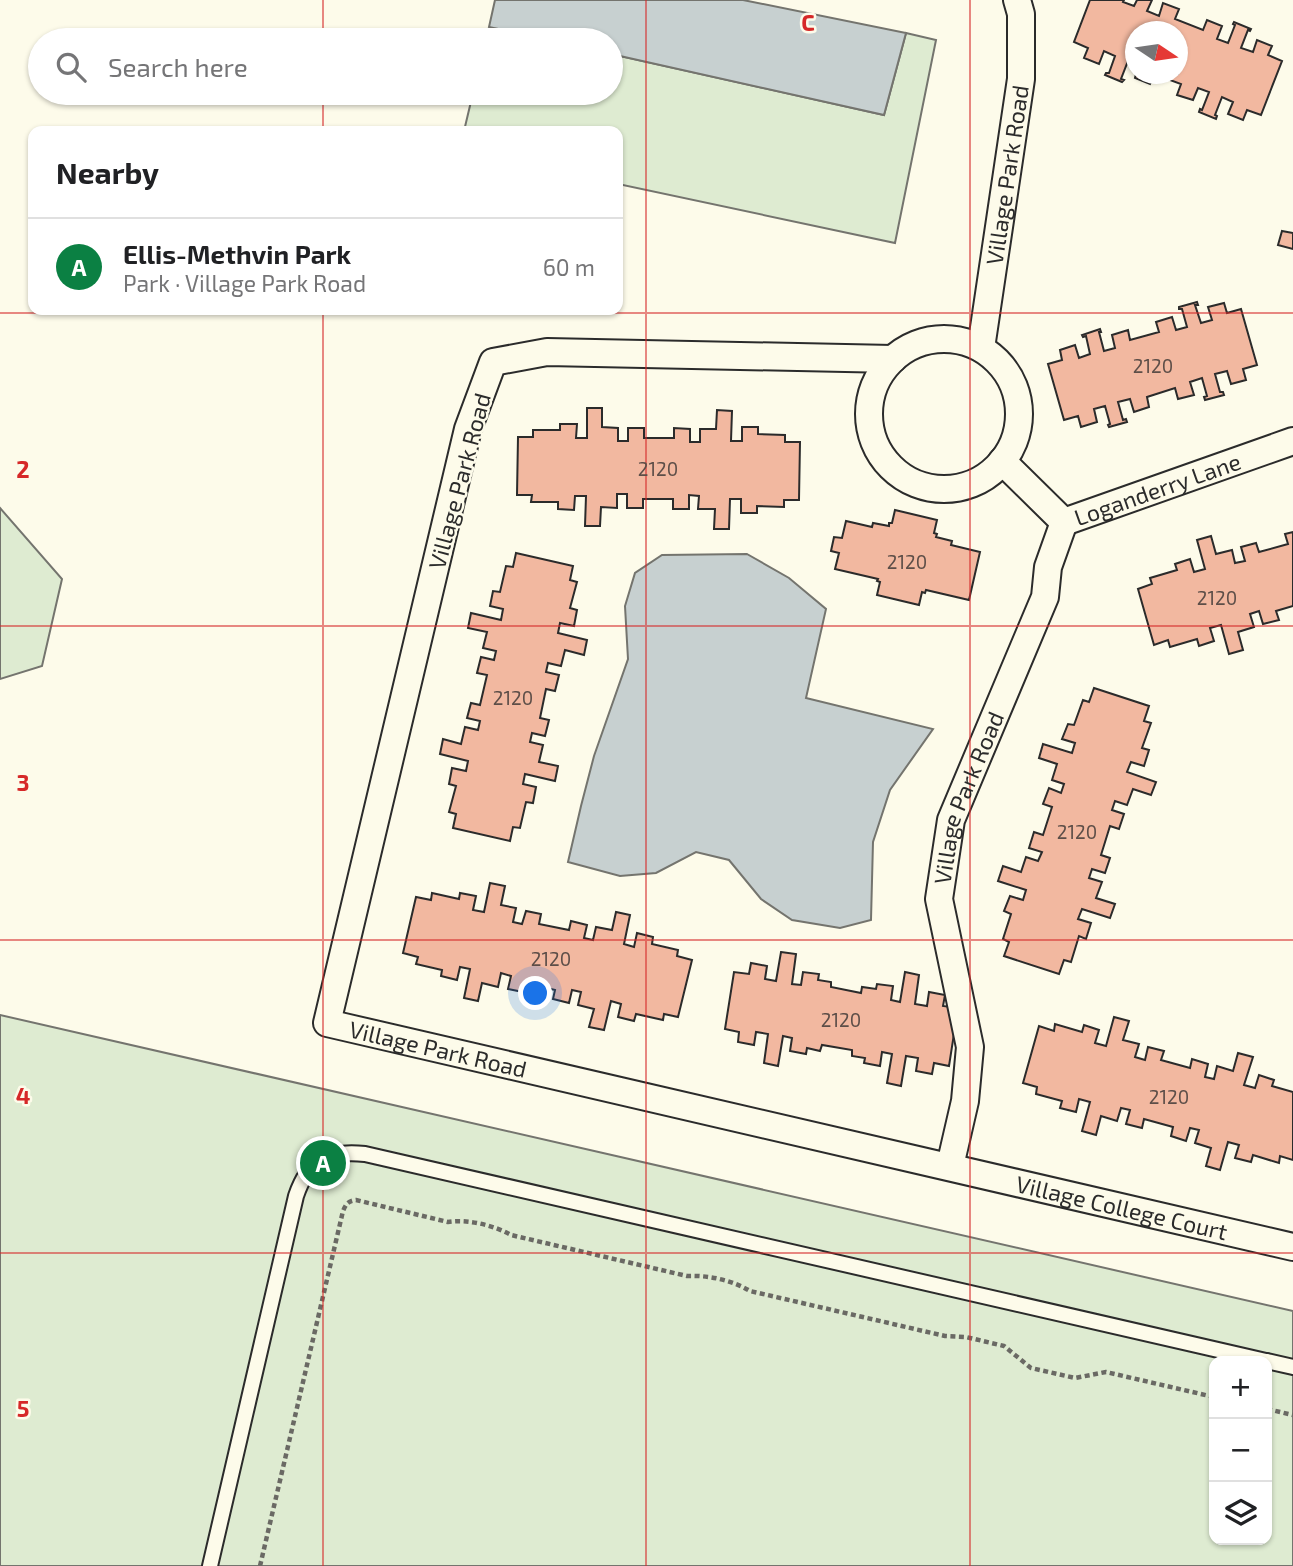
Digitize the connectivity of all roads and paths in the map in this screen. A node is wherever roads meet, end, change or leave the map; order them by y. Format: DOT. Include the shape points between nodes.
graph roads {
  1 [pos="1017,0"];
  2 [pos="981,348"];
  3 [pos="893,359"];
  4 [pos="1293,441"];
  5 [pos="1002,461"];
  6 [pos="1064,522"];
  7 [pos="950,1166"];
  8 [pos="1293,1247"];
  9 [pos="1244,1356"];
  10 [pos="1272,1362"];
  11 [pos="1293,1367"];
  12 [pos="1209,1396"];
  13 [pos="1272,1410"];
  14 [pos="1293,1415"];
  15 [pos="210,1566"];
  16 [pos="260,1566"];
  1 -- 2 [label="street, Village Park Road" via="1021,79"];
  2 -- 3 [label="street" via="949,338 924,340"];
  2 -- 5 [label="street" via="1011,377 1019,401 1019,426"];
  3 -- 5 [label="street" via="872,391 868,416 873,440 885,462 903,478 926,488 951,490 975,484"];
  3 -- 7 [label="street, Village Park Road" via="547,352 493,362 468,429 327,1023"];
  4 -- 6 [label="street, Loganderry Lane"];
  5 -- 6 [label="street, Loganderry Lane"];
  6 -- 7 [label="street, Village Park Road" via="1048,567 1045,597 951,820 939,899 970,1047 965,1101"];
  7 -- 8 [label="street, Village College Court"];
  9 -- 15 [label="lane" via="365,1154 334,1154 309,1168 296,1196"];
  10 -- 11 [label="lane"];
  12 -- 16 [label="path" via="1106,1372 1075,1378 1031,1367 1004,1346 750,1291 714,1278 687,1276 501,1229 350,1201 343,1211"];
  13 -- 14 [label="path"];
}
